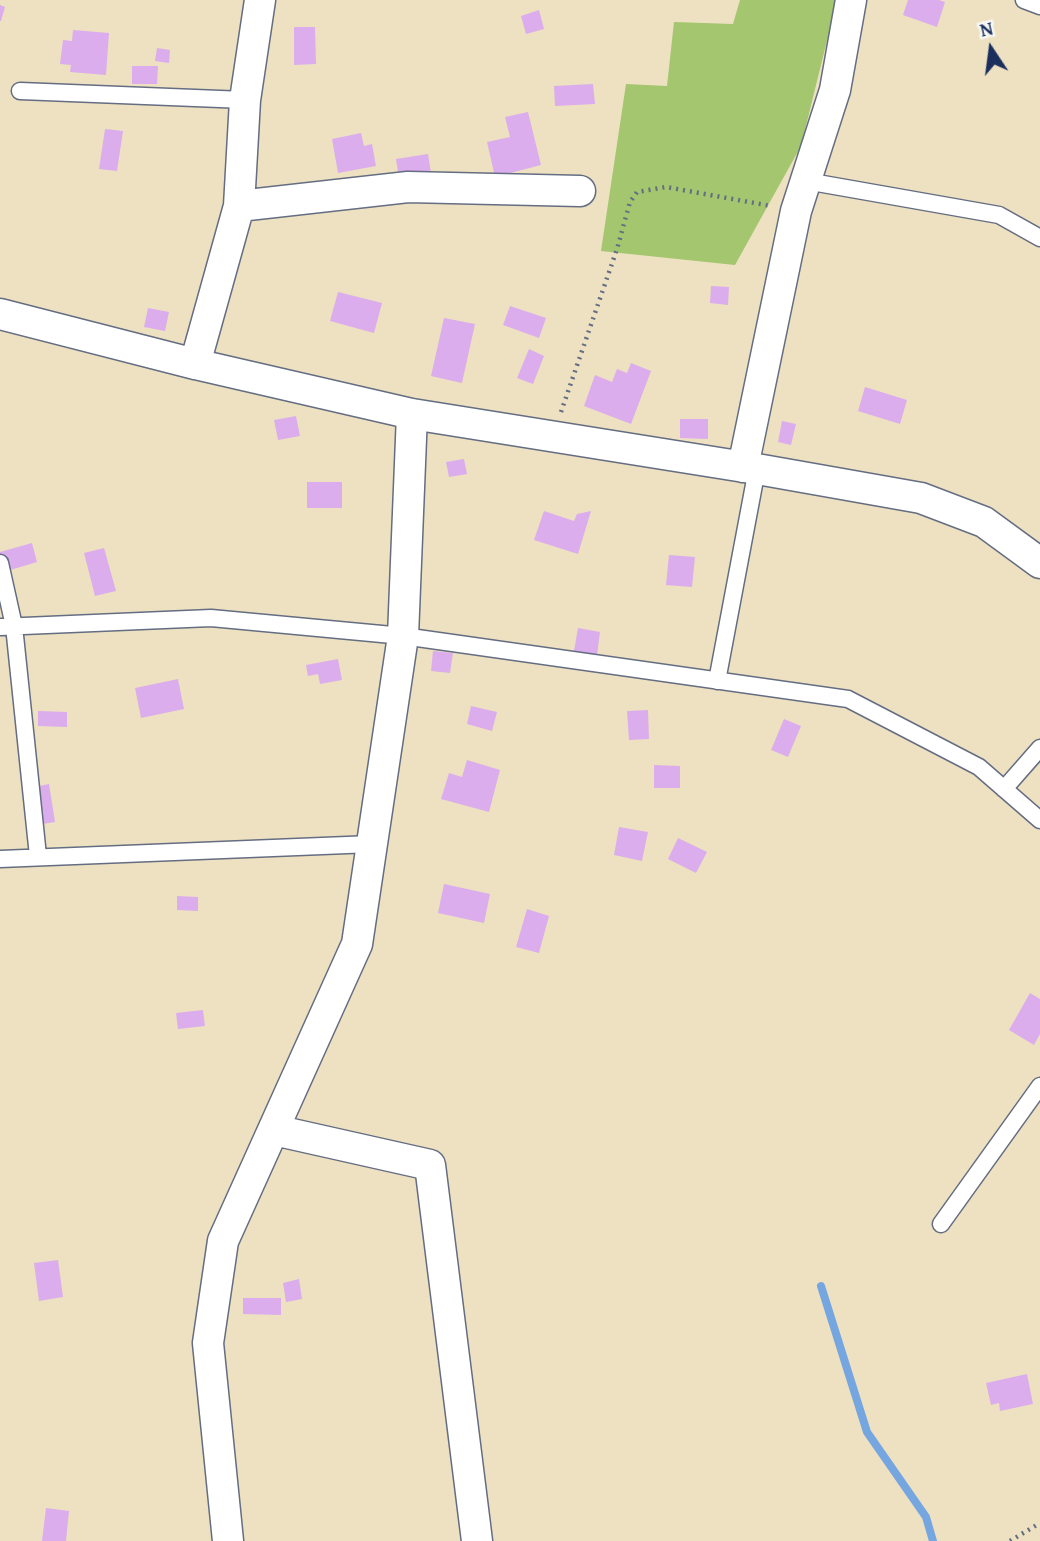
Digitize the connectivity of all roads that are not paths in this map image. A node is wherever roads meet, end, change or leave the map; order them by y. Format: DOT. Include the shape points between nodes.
graph roads {
  1 [pos="260,0"];
  2 [pos="851,0"];
  3 [pos="1024,0"];
  4 [pos="1040,6"];
  5 [pos="20,91"];
  6 [pos="245,100"];
  7 [pos="806,181"];
  8 [pos="580,191"];
  9 [pos="239,206"];
  10 [pos="1040,238"];
  11 [pos="0,314"];
  12 [pos="195,364"];
  13 [pos="412,414"];
  14 [pos="750,468"];
  15 [pos="1037,554"];
  16 [pos="0,563"];
  17 [pos="7,627"];
  18 [pos="402,636"];
  19 [pos="717,681"];
  20 [pos="1040,748"];
  21 [pos="1004,789"];
  22 [pos="1040,820"];
  23 [pos="372,844"];
  24 [pos="38,856"];
  25 [pos="0,859"];
  26 [pos="1040,1086"];
  27 [pos="274,1130"];
  28 [pos="941,1224"];
  29 [pos="228,1541"];
  30 [pos="477,1541"];
  1 -- 6 [label="street"];
  2 -- 7 [label="street" via="835,90"];
  3 -- 4 [label="lane"];
  5 -- 6 [label="lane"];
  6 -- 9 [label="street"];
  7 -- 10 [label="lane" via="999,215"];
  7 -- 14 [label="street" via="796,211"];
  8 -- 9 [label="street" via="408,187"];
  9 -- 12 [label="street"];
  11 -- 12 [label="street"];
  12 -- 13 [label="street"];
  13 -- 14 [label="street"];
  13 -- 18 [label="street"];
  14 -- 15 [label="street" via="921,498 984,522"];
  14 -- 19 [label="lane"];
  16 -- 17 [label="lane"];
  17 -- 18 [label="lane" via="211,618"];
  17 -- 24 [label="lane"];
  18 -- 19 [label="lane"];
  18 -- 23 [label="street"];
  19 -- 21 [label="lane" via="848,699 979,767"];
  20 -- 21 [label="lane"];
  21 -- 22 [label="lane"];
  23 -- 24 [label="lane"];
  23 -- 27 [label="street" via="357,944"];
  24 -- 25 [label="lane"];
  26 -- 28 [label="lane"];
  27 -- 29 [label="street" via="223,1241 208,1343"];
  27 -- 30 [label="street" via="430,1165"];
}
